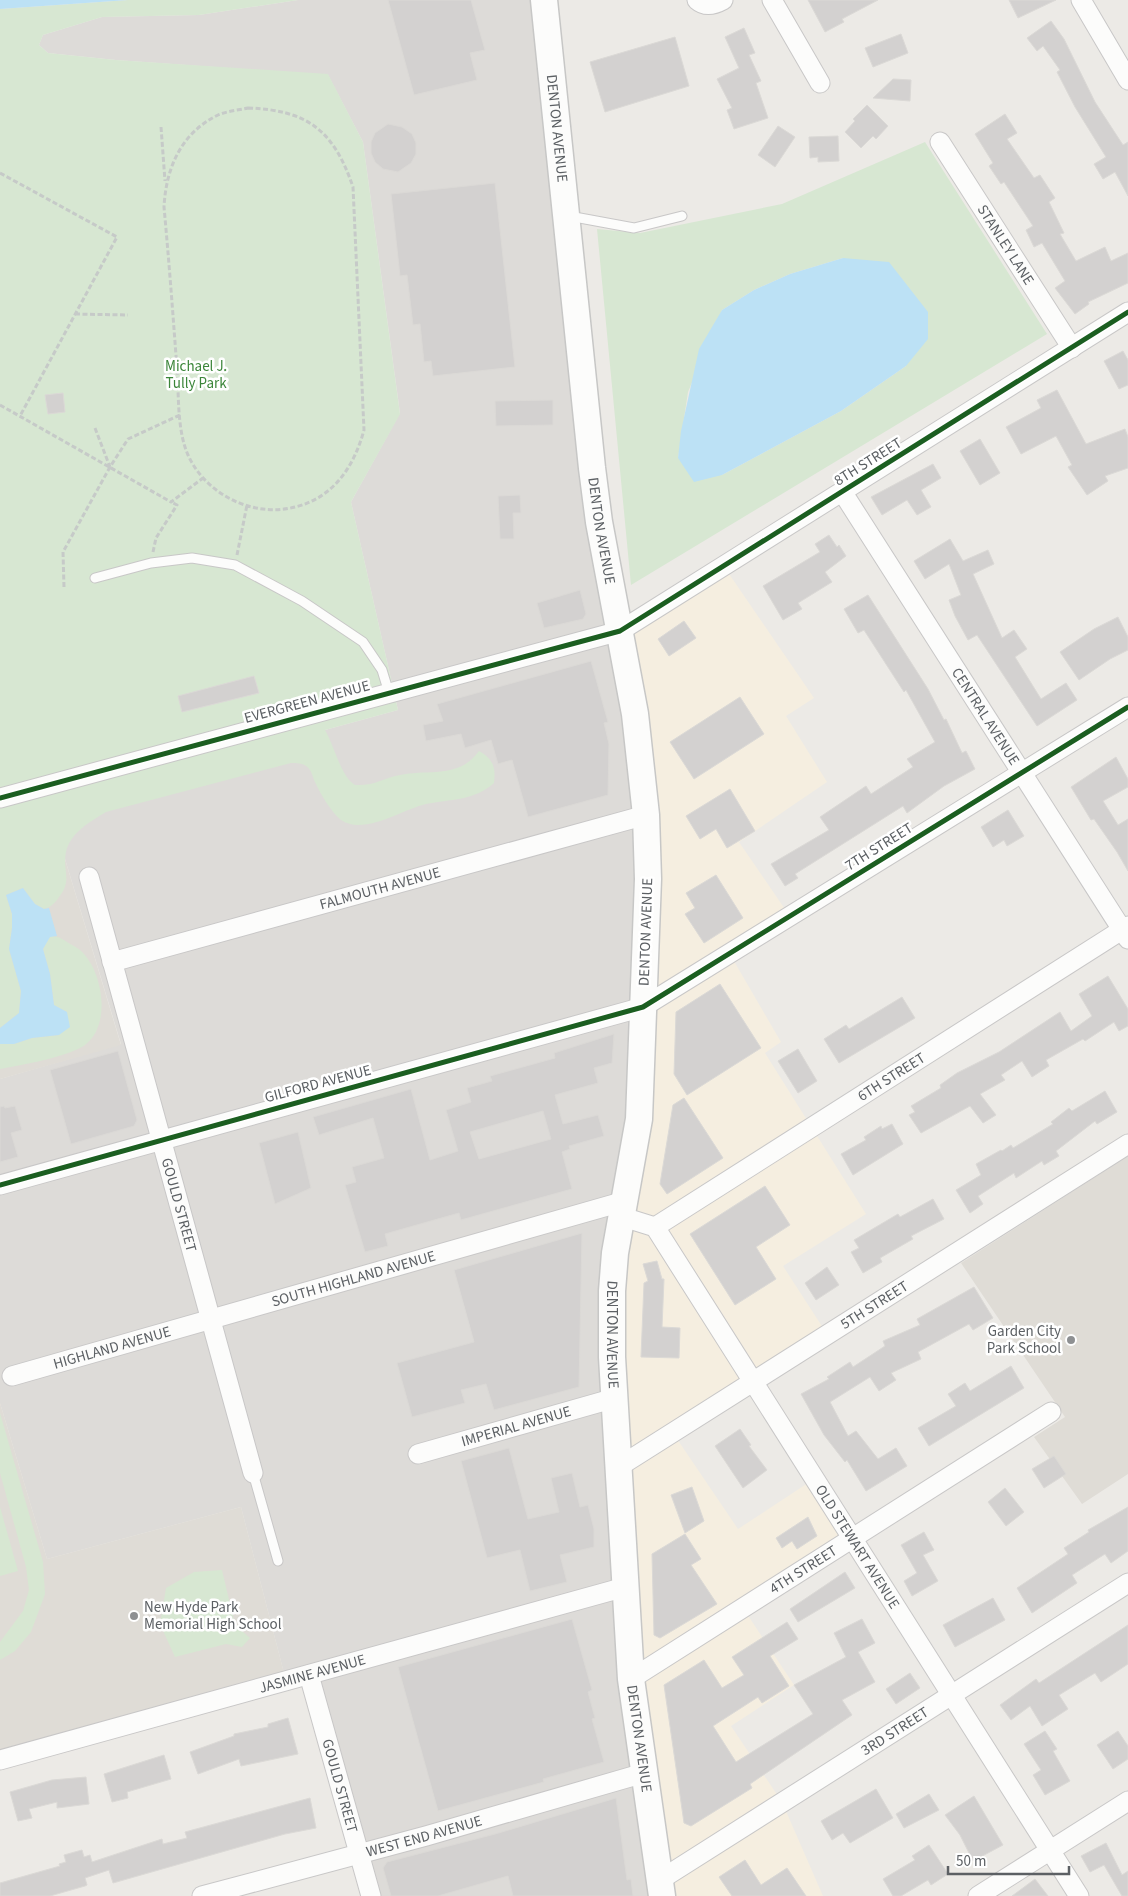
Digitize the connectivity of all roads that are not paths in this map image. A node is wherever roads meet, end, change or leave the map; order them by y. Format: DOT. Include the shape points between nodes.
graph roads {
  1 [pos="544,0"];
  2 [pos="697,0"];
  3 [pos="723,0"];
  4 [pos="772,0"];
  5 [pos="1081,0"];
  6 [pos="1128,80"];
  7 [pos="820,83"];
  8 [pos="940,142"];
  9 [pos="566,216"];
  10 [pos="682,216"];
  11 [pos="1128,312"];
  12 [pos="1072,348"];
  13 [pos="843,493"];
  14 [pos="95,578"];
  15 [pos="620,631"];
  16 [pos="389,693"];
  17 [pos="1128,706"];
  18 [pos="1022,773"];
  19 [pos="0,798"];
  20 [pos="646,814"];
  21 [pos="89,878"];
  22 [pos="1126,932"];
  23 [pos="112,962"];
  24 [pos="643,1008"];
  25 [pos="162,1140"];
  26 [pos="1128,1144"];
  27 [pos="0,1185"];
  28 [pos="624,1209"];
  29 [pos="655,1227"];
  30 [pos="211,1319"];
  31 [pos="12,1376"];
  32 [pos="753,1382"];
  33 [pos="615,1398"];
  34 [pos="1051,1412"];
  35 [pos="418,1454"];
  36 [pos="620,1466"];
  37 [pos="253,1473"];
  38 [pos="852,1538"];
  39 [pos="278,1561"];
  40 [pos="1128,1582"];
  41 [pos="625,1588"];
  42 [pos="309,1675"];
  43 [pos="631,1679"];
  44 [pos="951,1695"];
  45 [pos="0,1760"];
  46 [pos="644,1773"];
  47 [pos="1128,1801"];
  48 [pos="1050,1850"];
  49 [pos="359,1853"];
  50 [pos="661,1888"];
  51 [pos="202,1896"];
  52 [pos="371,1896"];
  53 [pos="978,1896"];
  54 [pos="1079,1896"];
  1 -- 9 [label="main road, DENTON AVENUE"];
  2 -- 3 [label="street" via="713,5"];
  4 -- 7 [label="street"];
  5 -- 6 [label="street"];
  8 -- 12 [label="street, STANLEY LANE"];
  9 -- 10 [label="lane" via="634,228"];
  9 -- 15 [label="main road, DENTON AVENUE" via="599,522"];
  11 -- 12 [label="street, 8TH STREET"];
  12 -- 13 [label="street, 8TH STREET"];
  13 -- 15 [label="street, 8TH STREET"];
  13 -- 18 [label="street, CENTRAL AVENUE"];
  14 -- 16 [label="lane" via="150,563 192,558 235,565 302,600 363,642 382,670"];
  15 -- 16 [label="street, EVERGREEN AVENUE"];
  15 -- 20 [label="main road, DENTON AVENUE" via="635,714"];
  16 -- 19 [label="street, EVERGREEN AVENUE"];
  17 -- 18 [label="street, 7TH STREET"];
  18 -- 22 [label="street, CENTRAL AVENUE"];
  18 -- 24 [label="street, 7TH STREET"];
  20 -- 23 [label="street, FALMOUTH AVENUE"];
  20 -- 24 [label="main road, DENTON AVENUE" via="648,879"];
  21 -- 23 [label="street, GOULD STREET"];
  22 -- 29 [label="street, 6TH STREET"];
  23 -- 25 [label="street, GOULD STREET"];
  24 -- 25 [label="street, GILFORD AVENUE"];
  24 -- 28 [label="main road, DENTON AVENUE" via="639,1119"];
  25 -- 27 [label="street, GILFORD AVENUE"];
  25 -- 30 [label="street, GOULD STREET"];
  26 -- 32 [label="street, 5TH STREET"];
  28 -- 29 [label="street"];
  28 -- 30 [label="street, SOUTH HIGHLAND AVENUE" via="495,1238"];
  28 -- 33 [label="main road, DENTON AVENUE" via="615,1253 612,1291"];
  29 -- 32 [label="street, OLD STEWART AVENUE"];
  30 -- 31 [label="street, HIGHLAND AVENUE"];
  30 -- 37 [label="street, GOULD STREET"];
  32 -- 36 [label="street, 5TH STREET"];
  32 -- 38 [label="street, OLD STEWART AVENUE"];
  33 -- 35 [label="street, IMPERIAL AVENUE"];
  33 -- 36 [label="main road, DENTON AVENUE"];
  34 -- 38 [label="street, 4TH STREET"];
  36 -- 41 [label="main road, DENTON AVENUE"];
  37 -- 39 [label="lane"];
  38 -- 43 [label="street, 4TH STREET"];
  38 -- 44 [label="street, OLD STEWART AVENUE"];
  40 -- 44 [label="street, 3RD STREET"];
  41 -- 42 [label="street, JASMINE AVENUE"];
  41 -- 43 [label="main road, DENTON AVENUE"];
  42 -- 45 [label="street, JASMINE AVENUE"];
  42 -- 49 [label="street, GOULD STREET"];
  43 -- 46 [label="main road, DENTON AVENUE"];
  44 -- 48 [label="street, OLD STEWART AVENUE"];
  44 -- 50 [label="street, 3RD STREET"];
  46 -- 49 [label="street, WEST END AVENUE"];
  46 -- 50 [label="main road, DENTON AVENUE"];
  47 -- 48 [label="street"];
  48 -- 53 [label="street"];
  48 -- 54 [label="street, OLD STEWART AVENUE"];
  49 -- 51 [label="street, WEST END AVENUE"];
  49 -- 52 [label="street, GOULD STREET"];
}
